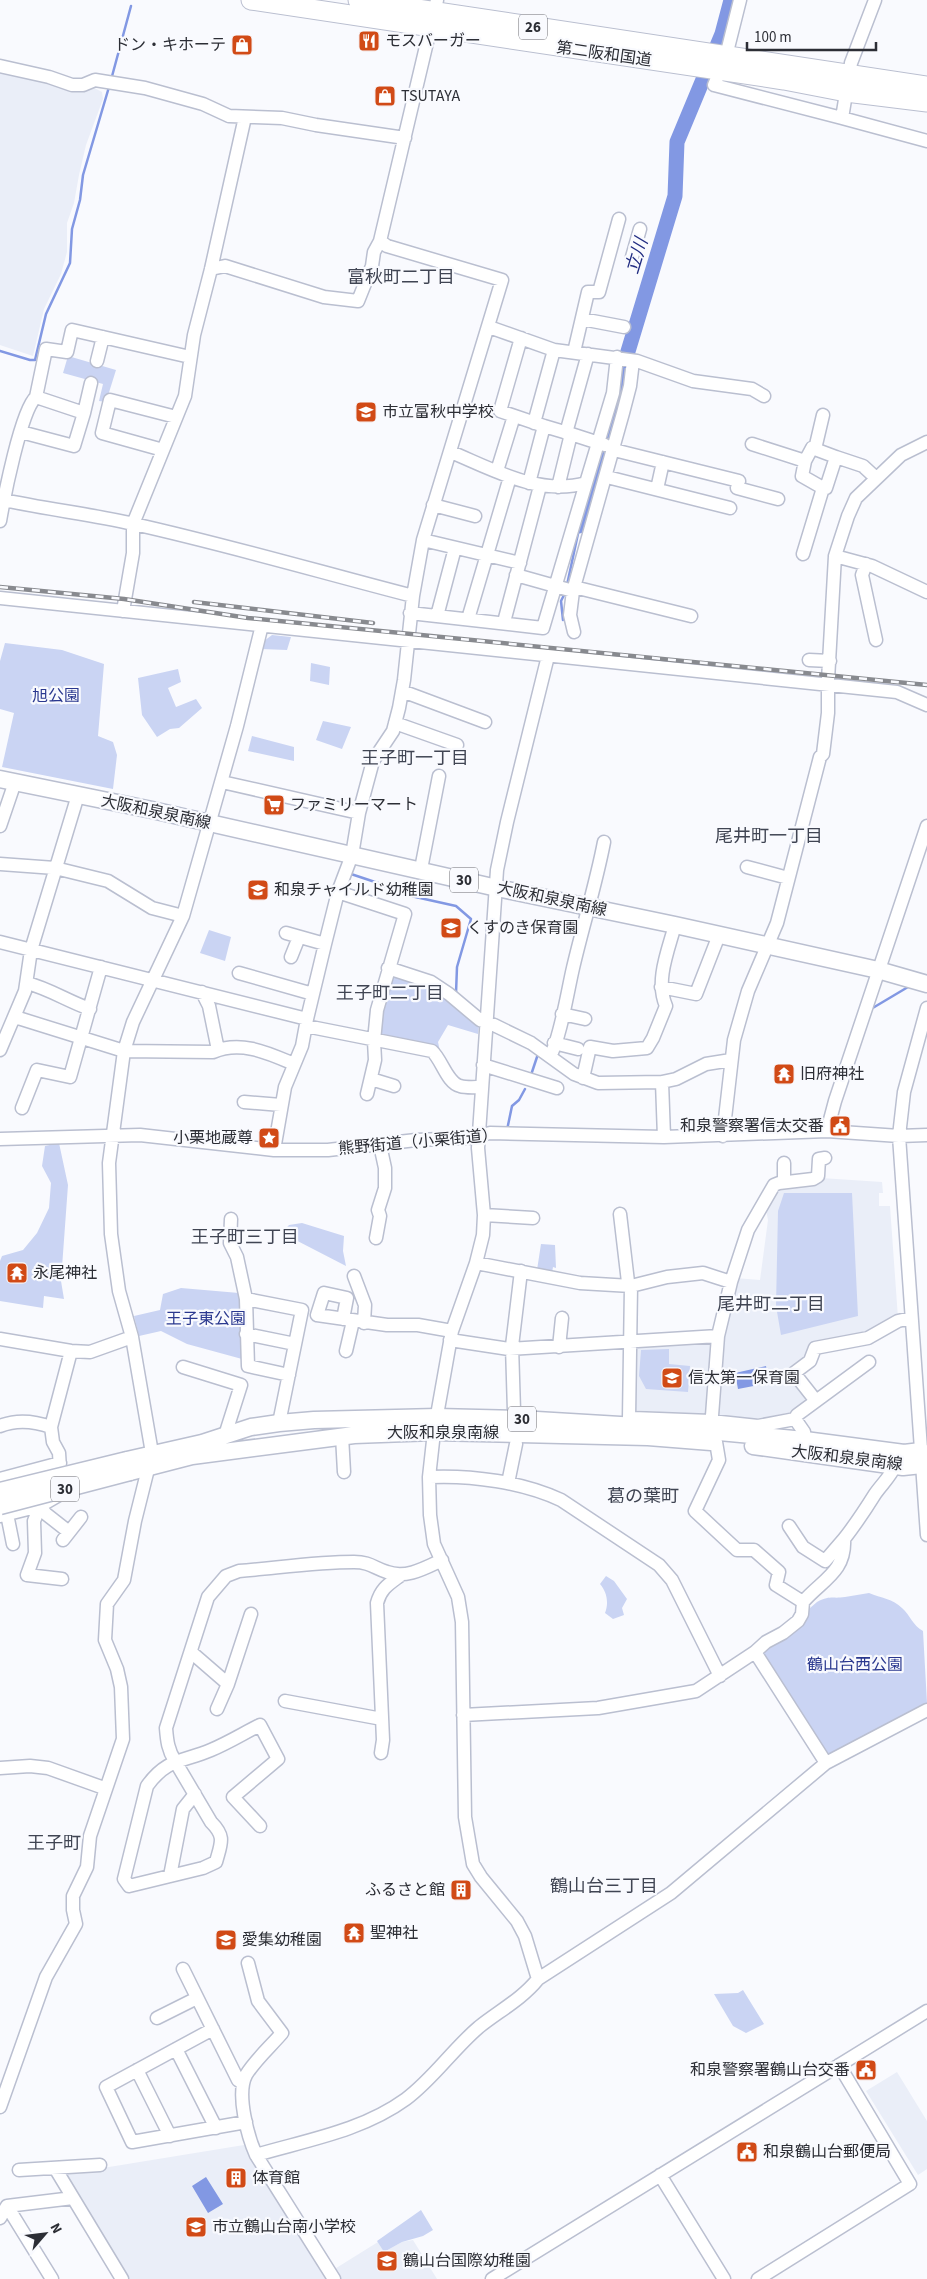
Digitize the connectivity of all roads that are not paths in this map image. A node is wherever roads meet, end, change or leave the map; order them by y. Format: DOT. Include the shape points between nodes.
graph roads {
  1 [pos="251,0"];
  2 [pos="358,0"];
  3 [pos="740,0"];
  4 [pos="875,0"];
  5 [pos="435,13"];
  6 [pos="715,62"];
  7 [pos="0,66"];
  8 [pos="848,83"];
  9 [pos="927,86"];
  10 [pos="927,102"];
  11 [pos="245,117"];
  12 [pos="842,118"];
  13 [pos="405,138"];
  14 [pos="927,142"];
  15 [pos="620,219"];
  16 [pos="640,229"];
  17 [pos="614,240"];
  18 [pos="380,241"];
  19 [pos="211,269"];
  20 [pos="582,319"];
  21 [pos="489,327"];
  22 [pos="624,327"];
  23 [pos="103,337"];
  24 [pos="521,338"];
  25 [pos="554,350"];
  26 [pos="574,352"];
  27 [pos="588,354"];
  28 [pos="190,357"];
  29 [pos="626,359"];
  30 [pos="97,361"];
  31 [pos="91,383"];
  32 [pos="764,396"];
  33 [pos="36,397"];
  34 [pos="84,413"];
  35 [pos="823,415"];
  36 [pos="514,416"];
  37 [pos="176,417"];
  38 [pos="539,424"];
  39 [pos="21,432"];
  40 [pos="569,434"];
  41 [pos="927,442"];
  42 [pos="752,444"];
  43 [pos="608,446"];
  44 [pos="815,449"];
  45 [pos="163,450"];
  46 [pos="451,452"];
  47 [pos="836,457"];
  48 [pos="805,460"];
  49 [pos="664,462"];
  50 [pos="497,471"];
  51 [pos="510,477"];
  52 [pos="607,477"];
  53 [pos="876,478"];
  54 [pos="534,484"];
  55 [pos="558,487"];
  56 [pos="593,487"];
  57 [pos="823,488"];
  58 [pos="657,490"];
  59 [pos="778,498"];
  60 [pos="2,500"];
  61 [pos="433,505"];
  62 [pos="730,508"];
  63 [pos="475,516"];
  64 [pos="0,521"];
  65 [pos="133,524"];
  66 [pos="424,540"];
  67 [pos="455,548"];
  68 [pos="803,554"];
  69 [pos="487,556"];
  70 [pos="835,556"];
  71 [pos="866,564"];
  72 [pos="518,569"];
  73 [pos="567,588"];
  74 [pos="927,592"];
  75 [pos="413,596"];
  76 [pos="0,598"];
  77 [pos="123,611"];
  78 [pos="410,613"];
  79 [pos="437,616"];
  80 [pos="692,616"];
  81 [pos="468,618"];
  82 [pos="504,622"];
  83 [pos="262,625"];
  84 [pos="574,632"];
  85 [pos="408,640"];
  86 [pos="876,640"];
  87 [pos="548,656"];
  88 [pos="809,660"];
  89 [pos="830,661"];
  90 [pos="829,685"];
  91 [pos="402,691"];
  92 [pos="927,705"];
  93 [pos="485,722"];
  94 [pos="395,723"];
  95 [pos="457,745"];
  96 [pos="439,776"];
  97 [pos="7,780"];
  98 [pos="222,782"];
  99 [pos="78,795"];
  100 [pos="359,813"];
  101 [pos="210,823"];
  102 [pos="0,826"];
  103 [pos="927,826"];
  104 [pos="604,842"];
  105 [pos="924,845"];
  106 [pos="352,855"];
  107 [pos="0,864"];
  108 [pos="747,867"];
  109 [pos="55,868"];
  110 [pos="421,869"];
  111 [pos="788,878"];
  112 [pos="497,888"];
  113 [pos="338,892"];
  114 [pos="589,908"];
  115 [pos="183,916"];
  116 [pos="674,925"];
  117 [pos="286,933"];
  118 [pos="719,935"];
  119 [pos="299,937"];
  120 [pos="0,942"];
  121 [pos="325,944"];
  122 [pos="768,947"];
  123 [pos="31,950"];
  124 [pos="291,957"];
  125 [pos="101,966"];
  126 [pos="388,968"];
  127 [pos="878,970"];
  128 [pos="239,973"];
  129 [pos="152,979"];
  130 [pos="26,982"];
  131 [pos="927,984"];
  132 [pos="661,987"];
  133 [pos="202,992"];
  134 [pos="313,994"];
  135 [pos="927,1008"];
  136 [pos="90,1009"];
  137 [pos="562,1014"];
  138 [pos="15,1017"];
  139 [pos="585,1019"];
  140 [pos="306,1022"];
  141 [pos="486,1023"];
  142 [pos="82,1037"];
  143 [pos="374,1041"];
  144 [pos="554,1043"];
  145 [pos="578,1049"];
  146 [pos="0,1050"];
  147 [pos="218,1050"];
  148 [pos="124,1051"];
  149 [pos="550,1056"];
  150 [pos="731,1060"];
  151 [pos="294,1064"];
  152 [pos="483,1065"];
  153 [pos="583,1078"];
  154 [pos="371,1079"];
  155 [pos="662,1082"];
  156 [pos="394,1086"];
  157 [pos="481,1087"];
  158 [pos="556,1088"];
  159 [pos="367,1094"];
  160 [pos="244,1102"];
  161 [pos="280,1105"];
  162 [pos="22,1108"];
  163 [pos="827,1131"];
  164 [pos="114,1134"];
  165 [pos="479,1135"];
  166 [pos="927,1135"];
  167 [pos="723,1136"];
  168 [pos="899,1136"];
  169 [pos="664,1137"];
  170 [pos="0,1139"];
  171 [pos="380,1145"];
  172 [pos="274,1150"];
  173 [pos="825,1158"];
  174 [pos="784,1163"];
  175 [pos="784,1182"];
  176 [pos="484,1214"];
  177 [pos="620,1214"];
  178 [pos="533,1218"];
  179 [pos="232,1219"];
  180 [pos="376,1238"];
  181 [pos="476,1262"];
  182 [pos="521,1271"];
  183 [pos="354,1276"];
  184 [pos="731,1282"];
  185 [pos="631,1286"];
  186 [pos="246,1299"];
  187 [pos="562,1318"];
  188 [pos="911,1318"];
  189 [pos="353,1321"];
  190 [pos="246,1334"];
  191 [pos="451,1336"];
  192 [pos="718,1336"];
  193 [pos="132,1337"];
  194 [pos="0,1339"];
  195 [pos="631,1342"];
  196 [pos="295,1344"];
  197 [pos="559,1347"];
  198 [pos="513,1349"];
  199 [pos="346,1350"];
  200 [pos="71,1351"];
  201 [pos="869,1362"];
  202 [pos="183,1367"];
  203 [pos="289,1375"];
  204 [pos="816,1401"];
  205 [pos="514,1411"];
  206 [pos="629,1418"];
  207 [pos="795,1419"];
  208 [pos="279,1423"];
  209 [pos="436,1424"];
  210 [pos="0,1426"];
  211 [pos="51,1427"];
  212 [pos="713,1432"];
  213 [pos="228,1435"];
  214 [pos="342,1436"];
  215 [pos="804,1440"];
  216 [pos="516,1444"];
  217 [pos="921,1458"];
  218 [pos="151,1460"];
  219 [pos="60,1463"];
  220 [pos="128,1466"];
  221 [pos="896,1466"];
  222 [pos="344,1472"];
  223 [pos="429,1478"];
  224 [pos="0,1479"];
  225 [pos="508,1483"];
  226 [pos="0,1491"];
  227 [pos="40,1506"];
  228 [pos="926,1506"];
  229 [pos="2,1512"];
  230 [pos="81,1517"];
  231 [pos="789,1526"];
  232 [pos="927,1535"];
  233 [pos="844,1539"];
  234 [pos="13,1544"];
  235 [pos="442,1560"];
  236 [pos="401,1574"];
  237 [pos="62,1579"];
  238 [pos="803,1602"];
  239 [pos="251,1614"];
  240 [pos="192,1652"];
  241 [pos="755,1652"];
  242 [pos="720,1676"];
  243 [pos="228,1684"];
  244 [pos="285,1701"];
  245 [pos="217,1709"];
  246 [pos="927,1710"];
  247 [pos="463,1715"];
  248 [pos="382,1719"];
  249 [pos="381,1754"];
  250 [pos="175,1761"];
  251 [pos="826,1762"];
  252 [pos="0,1768"];
  253 [pos="104,1788"];
  254 [pos="195,1794"];
  255 [pos="260,1826"];
  256 [pos="170,1876"];
  257 [pos="248,1963"];
  258 [pos="183,1969"];
  259 [pos="538,1979"];
  260 [pos="197,1998"];
  261 [pos="927,2010"];
  262 [pos="157,2018"];
  263 [pos="213,2029"];
  264 [pos="176,2049"];
  265 [pos="839,2064"];
  266 [pos="137,2070"];
  267 [pos="243,2083"];
  268 [pos="0,2107"];
  269 [pos="246,2122"];
  270 [pos="216,2128"];
  271 [pos="170,2136"];
  272 [pos="256,2155"];
  273 [pos="100,2165"];
  274 [pos="55,2168"];
  275 [pos="19,2170"];
  276 [pos="660,2175"];
  277 [pos="73,2198"];
  278 [pos="8,2206"];
  279 [pos="0,2218"];
  280 [pos="52,2279"];
  281 [pos="122,2279"];
  282 [pos="334,2279"];
  283 [pos="492,2279"];
  284 [pos="724,2279"];
  285 [pos="758,2279"];
  1 -- 5 [label="highway, 第二阪和国道 / 26"];
  2 -- 5 [label="highway, 第二阪和国道 / 26"];
  3 -- 6 [label="street"];
  4 -- 8 [label="street"];
  5 -- 6 [label="highway, 第二阪和国道 / 26"];
  5 -- 13 [label="street"];
  6 -- 8 [label="highway, 第二阪和国道 / 26"];
  6 -- 12 [label="street" via="714,86"];
  7 -- 11 [label="street" via="72,85 95,80 145,88 203,104 229,116"];
  8 -- 9 [label="highway, 第二阪和国道 / 26"];
  8 -- 10 [label="highway, 第二阪和国道 / 26"];
  8 -- 12 [label="street"];
  11 -- 13 [label="street" via="282,118"];
  11 -- 19 [label="street"];
  12 -- 14 [label="street"];
  13 -- 18 [label="street"];
  15 -- 17 [label="street"];
  16 -- 17 [label="street" via="634,251"];
  17 -- 20 [label="street" via="599,292 588,292"];
  18 -- 19 [label="street" via="358,301 324,297 225,266"];
  18 -- 21 [label="street" via="387,246 502,280"];
  19 -- 28 [label="street"];
  20 -- 22 [label="street"];
  20 -- 26 [label="street"];
  21 -- 24 [label="street"];
  21 -- 46 [label="street"];
  23 -- 28 [label="street"];
  23 -- 30 [label="street"];
  23 -- 33 [label="street" via="72,330 66,352 46,349"];
  24 -- 25 [label="street"];
  24 -- 36 [label="street" via="500,411"];
  25 -- 26 [label="street"];
  25 -- 38 [label="street"];
  26 -- 27 [label="street"];
  27 -- 29 [label="street"];
  27 -- 40 [label="street"];
  28 -- 37 [label="street" via="184,396"];
  29 -- 32 [label="street" via="693,381 752,389"];
  29 -- 43 [label="street" via="613,393"];
  31 -- 34 [label="street"];
  33 -- 34 [label="street"];
  33 -- 39 [label="street" via="31,401"];
  34 -- 39 [label="street" via="74,446"];
  35 -- 44 [label="street"];
  36 -- 38 [label="street"];
  36 -- 50 [label="street"];
  37 -- 45 [label="street"];
  37 -- 45 [label="street" via="110,400 102,433"];
  38 -- 40 [label="street"];
  38 -- 54 [label="street"];
  39 -- 60 [label="street"];
  40 -- 43 [label="street"];
  40 -- 55 [label="street"];
  41 -- 53 [label="street" via="900,456"];
  42 -- 48 [label="street"];
  43 -- 49 [label="street"];
  43 -- 52 [label="street"];
  43 -- 56 [label="street"];
  44 -- 47 [label="street"];
  44 -- 48 [label="street" via="812,448"];
  45 -- 65 [label="street"];
  46 -- 50 [label="street"];
  46 -- 61 [label="street"];
  47 -- 53 [label="street" via="863,466"];
  47 -- 57 [label="street" via="826,488"];
  48 -- 57 [label="street" via="802,476"];
  49 -- 58 [label="street"];
  49 -- 59 [label="street"];
  50 -- 51 [label="street"];
  51 -- 54 [label="street"];
  51 -- 69 [label="street"];
  52 -- 56 [label="street"];
  52 -- 58 [label="street"];
  53 -- 70 [label="street" via="856,498"];
  54 -- 55 [label="street"];
  54 -- 72 [label="street"];
  55 -- 56 [label="street"];
  56 -- 73 [label="street"];
  56 -- 73 [label="street"];
  57 -- 68 [label="street"];
  58 -- 62 [label="street"];
  60 -- 64 [label="street"];
  60 -- 65 [label="street"];
  61 -- 63 [label="street"];
  61 -- 66 [label="street"];
  65 -- 75 [label="street" via="241,549"];
  65 -- 77 [label="street"];
  66 -- 67 [label="street"];
  66 -- 75 [label="street"];
  67 -- 69 [label="street"];
  67 -- 79 [label="street"];
  69 -- 72 [label="street"];
  69 -- 81 [label="street"];
  70 -- 71 [label="street"];
  70 -- 89 [label="street"];
  71 -- 74 [label="street"];
  71 -- 86 [label="street" via="862,576"];
  72 -- 73 [label="street"];
  72 -- 82 [label="street"];
  73 -- 80 [label="street"];
  73 -- 82 [label="street" via="544,628"];
  73 -- 84 [label="street"];
  75 -- 78 [label="street"];
  76 -- 77 [label="street"];
  77 -- 83 [label="street"];
  78 -- 79 [label="street"];
  78 -- 85 [label="street"];
  79 -- 81 [label="street"];
  81 -- 82 [label="street"];
  83 -- 85 [label="street"];
  83 -- 98 [label="street"];
  85 -- 87 [label="street"];
  85 -- 91 [label="street"];
  87 -- 90 [label="street"];
  87 -- 112 [label="street" via="507,822 497,870"];
  88 -- 89 [label="street"];
  89 -- 90 [label="street"];
  90 -- 92 [label="street" via="897,692"];
  90 -- 111 [label="street" via="823,754"];
  91 -- 93 [label="street"];
  91 -- 94 [label="street"];
  94 -- 95 [label="street"];
  94 -- 100 [label="street" via="373,761"];
  96 -- 110 [label="street"];
  97 -- 99 [label="main road, 大阪和泉泉南線 / 30"];
  97 -- 102 [label="street"];
  98 -- 100 [label="street"];
  98 -- 101 [label="street"];
  99 -- 101 [label="main road, 大阪和泉泉南線 / 30"];
  99 -- 109 [label="street"];
  100 -- 106 [label="street"];
  101 -- 106 [label="main road, 大阪和泉泉南線 / 30"];
  101 -- 115 [label="street"];
  103 -- 105 [label="street"];
  104 -- 114 [label="street" via="605,860"];
  105 -- 127 [label="street"];
  106 -- 110 [label="main road, 大阪和泉泉南線 / 30"];
  106 -- 113 [label="street"];
  107 -- 109 [label="street"];
  108 -- 111 [label="street"];
  109 -- 115 [label="street" via="108,881 152,908"];
  109 -- 123 [label="street"];
  110 -- 112 [label="main road, 大阪和泉泉南線 / 30"];
  111 -- 122 [label="street"];
  112 -- 114 [label="main road, 大阪和泉泉南線 / 30"];
  112 -- 141 [label="street"];
  113 -- 121 [label="street"];
  113 -- 126 [label="street" via="405,914"];
  114 -- 116 [label="main road, 大阪和泉泉南線 / 30"];
  114 -- 137 [label="street"];
  115 -- 129 [label="street"];
  116 -- 118 [label="main road, 大阪和泉泉南線 / 30"];
  116 -- 132 [label="street"];
  117 -- 119 [label="street"];
  118 -- 122 [label="main road, 大阪和泉泉南線 / 30"];
  118 -- 132 [label="street" via="696,994"];
  119 -- 121 [label="street"];
  119 -- 124 [label="street"];
  120 -- 123 [label="street"];
  121 -- 134 [label="street"];
  122 -- 127 [label="main road, 大阪和泉泉南線 / 30"];
  122 -- 150 [label="street" via="748,992"];
  123 -- 125 [label="street"];
  123 -- 130 [label="street"];
  125 -- 129 [label="street"];
  125 -- 136 [label="street"];
  126 -- 141 [label="street" via="431,982"];
  126 -- 143 [label="street" via="377,1010"];
  127 -- 131 [label="main road, 大阪和泉泉南線 / 30"];
  127 -- 163 [label="street"];
  128 -- 134 [label="street"];
  129 -- 133 [label="street"];
  129 -- 148 [label="street" via="132,1022"];
  130 -- 136 [label="street"];
  130 -- 138 [label="street"];
  132 -- 153 [label="street" via="666,1006 647,1048 613,1051 590,1046"];
  133 -- 140 [label="street"];
  133 -- 147 [label="street"];
  134 -- 140 [label="street"];
  135 -- 168 [label="street" via="904,1092"];
  136 -- 142 [label="street"];
  137 -- 139 [label="street"];
  137 -- 144 [label="street"];
  138 -- 142 [label="street"];
  138 -- 146 [label="street"];
  140 -- 143 [label="street"];
  140 -- 151 [label="street" via="302,1046"];
  141 -- 149 [label="street" via="531,1043"];
  141 -- 152 [label="street"];
  142 -- 148 [label="street"];
  142 -- 162 [label="street" via="70,1077 35,1071"];
  143 -- 154 [label="street"];
  143 -- 157 [label="street" via="432,1051 455,1084"];
  144 -- 145 [label="street"];
  144 -- 149 [label="street"];
  147 -- 148 [label="street"];
  147 -- 151 [label="street" via="240,1047 263,1051"];
  148 -- 164 [label="street"];
  149 -- 153 [label="street"];
  150 -- 155 [label="street" via="706,1064 676,1079"];
  150 -- 167 [label="street"];
  151 -- 161 [label="street"];
  152 -- 157 [label="street"];
  152 -- 158 [label="street"];
  153 -- 155 [label="street" via="598,1083"];
  154 -- 156 [label="street"];
  154 -- 159 [label="street"];
  155 -- 169 [label="street"];
  157 -- 165 [label="street"];
  160 -- 161 [label="street"];
  161 -- 172 [label="street"];
  163 -- 167 [label="street, 熊野街道（小栗街道）"];
  163 -- 168 [label="street, 熊野街道（小栗街道）"];
  164 -- 170 [label="street, 熊野街道（小栗街道）"];
  164 -- 172 [label="street, 熊野街道（小栗街道）"];
  164 -- 193 [label="street" via="108,1182 111,1234 119,1290"];
  165 -- 169 [label="street, 熊野街道（小栗街道）"];
  165 -- 171 [label="street, 熊野街道（小栗街道）"];
  165 -- 176 [label="street"];
  166 -- 168 [label="street, 熊野街道（小栗街道）"];
  167 -- 169 [label="street, 熊野街道（小栗街道）"];
  168 -- 188 [label="street"];
  171 -- 172 [label="street, 熊野街道（小栗街道）" via="328,1150"];
  171 -- 180 [label="street" via="385,1188 378,1210"];
  173 -- 175 [label="street" via="819,1159 818,1176 813,1179"];
  174 -- 175 [label="street"];
  175 -- 184 [label="street" via="770,1190 748,1230"];
  176 -- 178 [label="street"];
  176 -- 181 [label="street"];
  177 -- 185 [label="street"];
  179 -- 186 [label="street" via="230,1243 237,1257"];
  181 -- 182 [label="street"];
  181 -- 191 [label="street"];
  182 -- 185 [label="street" via="580,1283"];
  182 -- 198 [label="street"];
  183 -- 189 [label="street" via="365,1305"];
  184 -- 185 [label="street" via="703,1273"];
  184 -- 192 [label="street"];
  185 -- 195 [label="street"];
  186 -- 190 [label="street"];
  186 -- 196 [label="street" via="302,1310"];
  187 -- 197 [label="street"];
  188 -- 204 [label="street" via="898,1321 868,1338 815,1348 810,1361 794,1372"];
  188 -- 217 [label="street"];
  189 -- 191 [label="street" via="418,1324"];
  189 -- 199 [label="street"];
  190 -- 196 [label="street"];
  190 -- 203 [label="street" via="248,1366"];
  191 -- 198 [label="street"];
  191 -- 209 [label="street"];
  192 -- 195 [label="street"];
  192 -- 212 [label="street"];
  193 -- 200 [label="street" via="90,1352"];
  193 -- 218 [label="street"];
  194 -- 200 [label="street"];
  195 -- 197 [label="street"];
  195 -- 206 [label="street"];
  196 -- 203 [label="street"];
  197 -- 198 [label="street"];
  198 -- 205 [label="street"];
  200 -- 211 [label="street"];
  201 -- 204 [label="street"];
  202 -- 213 [label="street" via="241,1385"];
  203 -- 208 [label="street"];
  204 -- 207 [label="street"];
  205 -- 206 [label="street"];
  205 -- 209 [label="street" via="454,1410"];
  206 -- 212 [label="street"];
  207 -- 212 [label="street"];
  207 -- 215 [label="street" via="804,1432"];
  208 -- 209 [label="main road, 大阪和泉泉南線 / 30" via="424,1419"];
  208 -- 213 [label="main road, 大阪和泉泉南線 / 30"];
  209 -- 212 [label="main road, 大阪和泉泉南線 / 30" via="638,1437"];
  209 -- 214 [label="main road, 大阪和泉泉南線 / 30"];
  209 -- 223 [label="street"];
  210 -- 211 [label="street" via="34,1421"];
  211 -- 219 [label="street"];
  212 -- 215 [label="main road, 大阪和泉泉南線 / 30"];
  212 -- 221 [label="main road, 大阪和泉泉南線 / 30" via="792,1450"];
  212 -- 238 [label="street" via="719,1460 695,1511 737,1550 754,1550 779,1572 776,1586"];
  213 -- 218 [label="main road, 大阪和泉泉南線 / 30"];
  214 -- 218 [label="main road, 大阪和泉泉南線 / 30"];
  214 -- 222 [label="street"];
  215 -- 217 [label="main road, 大阪和泉泉南線 / 30"];
  216 -- 225 [label="street"];
  217 -- 221 [label="main road, 大阪和泉泉南線 / 30"];
  217 -- 228 [label="street"];
  218 -- 220 [label="main road, 大阪和泉泉南線 / 30"];
  218 -- 253 [label="street" via="124,1580 107,1604 105,1640 122,1687 123,1739"];
  219 -- 224 [label="street"];
  219 -- 227 [label="street" via="59,1495"];
  220 -- 226 [label="main road, 大阪和泉泉南線 / 30, bridge"];
  220 -- 229 [label="main road, 大阪和泉泉南線 / 30, bridge"];
  221 -- 233 [label="street"];
  223 -- 225 [label="street"];
  223 -- 235 [label="street" via="432,1534"];
  225 -- 242 [label="street" via="561,1500 659,1565 672,1580"];
  227 -- 229 [label="street"];
  227 -- 230 [label="street" via="66,1536"];
  227 -- 237 [label="street" via="34,1521 35,1553 27,1575"];
  228 -- 232 [label="street"];
  229 -- 234 [label="street"];
  231 -- 233 [label="street" via="803,1547 825,1561"];
  233 -- 238 [label="street" via="845,1551 840,1567"];
  235 -- 236 [label="street" via="417,1572"];
  235 -- 247 [label="street" via="458,1597 462,1622"];
  236 -- 240 [label="street" via="356,1562 239,1570 226,1576 208,1597"];
  236 -- 248 [label="street" via="380,1592 377,1604"];
  238 -- 241 [label="street" via="798,1621"];
  239 -- 243 [label="street"];
  240 -- 243 [label="street"];
  240 -- 250 [label="street" via="166,1728 167,1745"];
  241 -- 242 [label="street"];
  241 -- 251 [label="street"];
  242 -- 247 [label="street" via="696,1691 598,1708"];
  243 -- 245 [label="street"];
  244 -- 248 [label="street"];
  246 -- 251 [label="street"];
  247 -- 259 [label="street" via="465,1817 473,1864 517,1921"];
  248 -- 249 [label="street"];
  250 -- 254 [label="street"];
  250 -- 255 [label="street" via="210,1751 260,1725 278,1759 233,1797"];
  250 -- 256 [label="street" via="164,1767 147,1786 124,1879 128,1886"];
  251 -- 259 [label="street" via="672,1893"];
  252 -- 253 [label="street" via="48,1768"];
  253 -- 268 [label="street" via="90,1836 87,1867 73,1896 76,1924 46,1977"];
  254 -- 256 [label="street" via="183,1809"];
  254 -- 256 [label="street" via="222,1837 216,1862"];
  257 -- 267 [label="street" via="258,2001 282,2033"];
  258 -- 260 [label="street"];
  259 -- 272 [label="street" via="526,1992 479,2027 407,2098 392,2108 360,2124"];
  260 -- 262 [label="street"];
  260 -- 263 [label="street"];
  261 -- 265 [label="street"];
  263 -- 264 [label="street"];
  263 -- 267 [label="street" via="238,2080"];
  264 -- 266 [label="street"];
  264 -- 270 [label="street"];
  265 -- 276 [label="street"];
  265 -- 285 [label="street" via="910,2184"];
  266 -- 271 [label="street"];
  266 -- 271 [label="street" via="106,2087 132,2142"];
  267 -- 269 [label="street"];
  269 -- 270 [label="street"];
  269 -- 272 [label="street"];
  270 -- 271 [label="street"];
  272 -- 282 [label="street"];
  273 -- 274 [label="street"];
  274 -- 275 [label="street"];
  274 -- 277 [label="street"];
  276 -- 283 [label="street"];
  276 -- 284 [label="street"];
  277 -- 278 [label="street"];
  277 -- 281 [label="street"];
  278 -- 279 [label="street"];
  278 -- 280 [label="street"];
}
